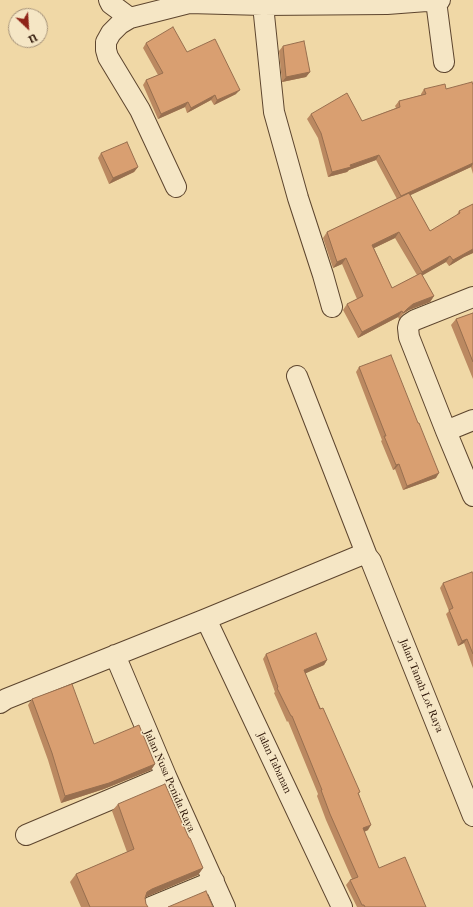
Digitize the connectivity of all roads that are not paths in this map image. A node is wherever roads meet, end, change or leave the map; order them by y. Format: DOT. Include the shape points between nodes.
graph roads {
  1 [pos="109,0"];
  2 [pos="436,0"];
  3 [pos="440,0"];
  4 [pos="188,1"];
  5 [pos="262,5"];
  6 [pos="130,18"];
  7 [pos="444,62"];
  8 [pos="176,187"];
  9 [pos="473,297"];
  10 [pos="332,307"];
  11 [pos="296,376"];
  12 [pos="473,420"];
  13 [pos="446,431"];
  14 [pos="473,496"];
  15 [pos="367,556"];
  16 [pos="206,619"];
  17 [pos="115,655"];
  18 [pos="0,703"];
  19 [pos="166,776"];
  20 [pos="473,816"];
  21 [pos="26,835"];
  22 [pos="214,881"];
  23 [pos="151,907"];
  24 [pos="225,907"];
  25 [pos="342,907"];
  1 -- 6 [label="street"];
  2 -- 3 [label="street"];
  2 -- 5 [label="street" via="387,4"];
  2 -- 7 [label="street"];
  4 -- 5 [label="street"];
  4 -- 6 [label="street"];
  5 -- 10 [label="street" via="274,112"];
  6 -- 8 [label="street" via="111,33 106,42 106,50 140,110"];
  9 -- 13 [label="street" via="414,320 408,328 409,337"];
  11 -- 15 [label="street, Jalan Tanah Lot Raya"];
  12 -- 13 [label="street"];
  13 -- 14 [label="street"];
  15 -- 16 [label="street" via="361,555"];
  15 -- 20 [label="street, Jalan Tanah Lot Raya"];
  16 -- 17 [label="street"];
  16 -- 25 [label="street, Jalan Tabanan"];
  17 -- 18 [label="street"];
  17 -- 19 [label="street, Jalan Nusa Penida Raya"];
  19 -- 21 [label="street"];
  19 -- 22 [label="street, Jalan Nusa Penida Raya"];
  22 -- 23 [label="street"];
  22 -- 24 [label="street, Jalan Nusa Penida Raya"];
}
